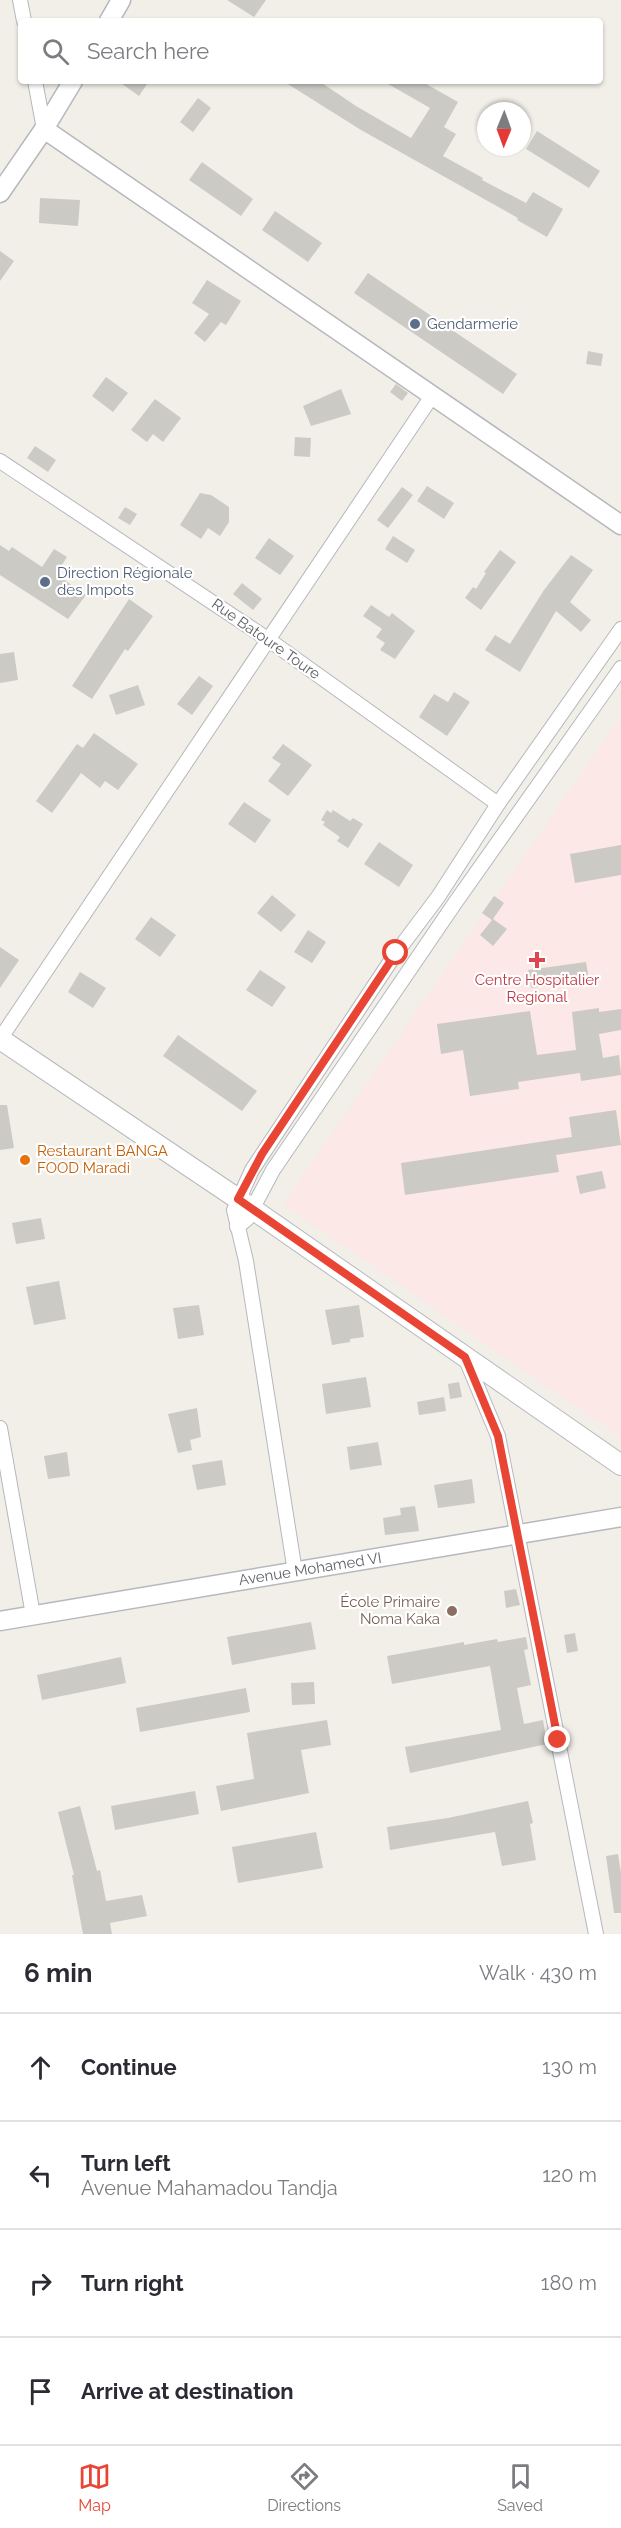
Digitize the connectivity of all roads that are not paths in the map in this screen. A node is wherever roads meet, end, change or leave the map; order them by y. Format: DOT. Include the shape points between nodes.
graph roads {
  1 [pos="20,0"];
  2 [pos="121,0"];
  3 [pos="23,18"];
  4 [pos="111,18"];
  5 [pos="36,84"];
  6 [pos="71,84"];
  7 [pos="44,129"];
  8 [pos="0,193"];
  9 [pos="432,396"];
  10 [pos="0,461"];
  11 [pos="621,525"];
  12 [pos="621,629"];
  13 [pos="269,640"];
  14 [pos="621,668"];
  15 [pos="498,804"];
  16 [pos="0,1039"];
  17 [pos="318,1070"];
  18 [pos="334,1082"];
  19 [pos="244,1203"];
  20 [pos="465,1357"];
  21 [pos="0,1428"];
  22 [pos="621,1465"];
  23 [pos="621,1517"];
  24 [pos="518,1534"];
  25 [pos="295,1572"];
  26 [pos="33,1615"];
  27 [pos="0,1621"];
  28 [pos="596,1934"];
  1 -- 3 [label="street"];
  2 -- 4 [label="street"];
  5 -- 7 [label="street"];
  6 -- 7 [label="street"];
  7 -- 8 [label="street"];
  7 -- 9 [label="street"];
  9 -- 11 [label="street"];
  9 -- 13 [label="street"];
  10 -- 13 [label="street, Rue Batoure Toure"];
  12 -- 15 [label="street"];
  13 -- 15 [label="street, Rue Batoure Toure"];
  13 -- 16 [label="street"];
  14 -- 18 [label="street"];
  15 -- 17 [label="street"];
  16 -- 19 [label="main road"];
  17 -- 18 [label="street"];
  17 -- 19 [label="street" via="257,1162"];
  18 -- 19 [label="street" via="273,1170"];
  19 -- 20 [label="main road"];
  19 -- 25 [label="street" via="234,1210 246,1261"];
  20 -- 22 [label="main road"];
  20 -- 24 [label="street" via="498,1436"];
  21 -- 26 [label="street"];
  23 -- 24 [label="street, Avenue Mohamed VI"];
  24 -- 25 [label="street, Avenue Mohamed VI"];
  24 -- 28 [label="street"];
  25 -- 26 [label="street, Avenue Mohamed VI"];
  26 -- 27 [label="street, Avenue Mohamed VI"];
}
